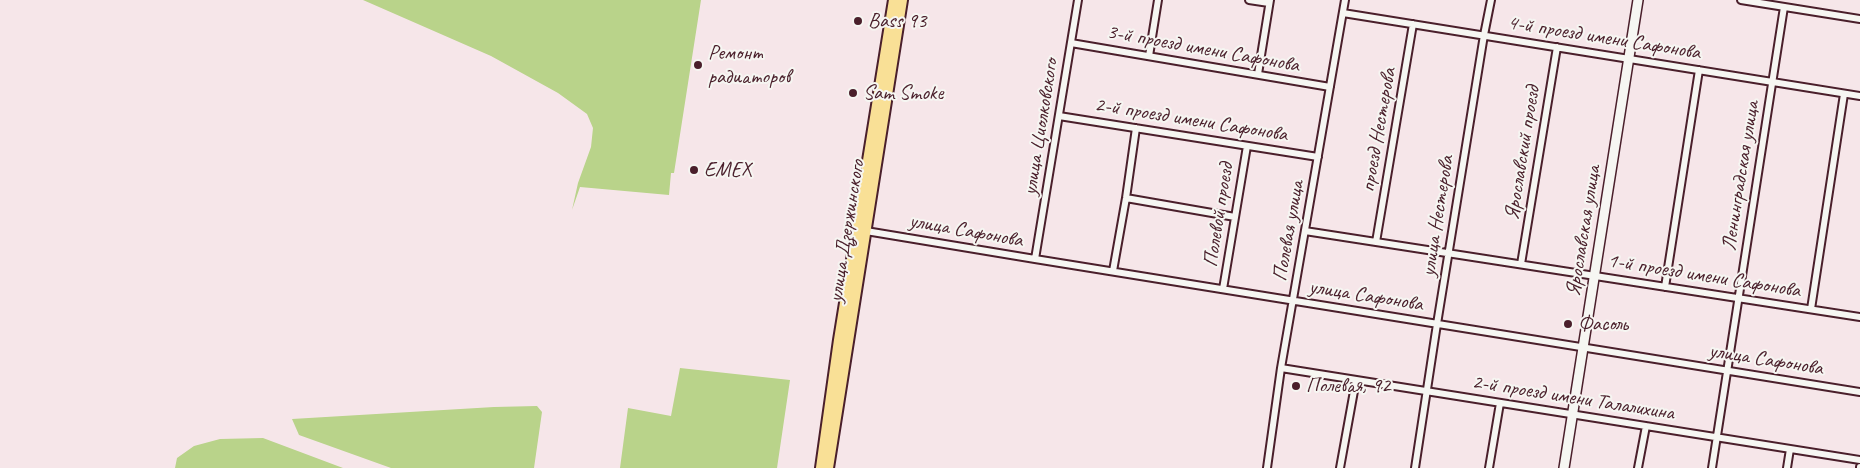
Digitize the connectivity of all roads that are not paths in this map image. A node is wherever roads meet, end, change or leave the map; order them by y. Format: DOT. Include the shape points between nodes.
graph roads {
  1 [pos="894,0"];
  2 [pos="902,0"];
  3 [pos="1078,0"];
  4 [pos="1158,0"];
  5 [pos="1249,0"];
  6 [pos="1345,0"];
  7 [pos="1491,0"];
  8 [pos="1638,0"];
  9 [pos="1742,0"];
  10 [pos="1270,1"];
  11 [pos="1784,7"];
  12 [pos="1343,13"];
  13 [pos="1860,18"];
  14 [pos="1414,24"];
  15 [pos="1484,36"];
  16 [pos="1071,43"];
  17 [pos="1557,47"];
  18 [pos="1149,56"];
  19 [pos="1629,59"];
  20 [pos="1699,70"];
  21 [pos="1258,74"];
  22 [pos="1773,82"];
  23 [pos="1330,86"];
  24 [pos="1844,94"];
  25 [pos="1860,96"];
  26 [pos="1059,116"];
  27 [pos="1136,128"];
  28 [pos="1247,146"];
  29 [pos="1318,156"];
  30 [pos="1126,198"];
  31 [pos="1235,217"];
  32 [pos="866,231"];
  33 [pos="1305,231"];
  34 [pos="1376,242"];
  35 [pos="1449,253"];
  36 [pos="1035,260"];
  37 [pos="1521,264"];
  38 [pos="1113,272"];
  39 [pos="1595,276"];
  40 [pos="1665,287"];
  41 [pos="1224,289"];
  42 [pos="1738,298"];
  43 [pos="1293,300"];
  44 [pos="1811,309"];
  45 [pos="1860,317"];
  46 [pos="1437,324"];
  47 [pos="1583,347"];
  48 [pos="1281,368"];
  49 [pos="1728,370"];
  50 [pos="1356,380"];
  51 [pos="1428,391"];
  52 [pos="1860,392"];
  53 [pos="1500,403"];
  54 [pos="1573,414"];
  55 [pos="1646,426"];
  56 [pos="1717,437"];
  57 [pos="1790,449"];
  58 [pos="1860,460"];
  59 [pos="821,468"];
  60 [pos="828,468"];
  61 [pos="1267,468"];
  62 [pos="1340,468"];
  63 [pos="1416,468"];
  64 [pos="1489,468"];
  65 [pos="1564,468"];
  66 [pos="1638,468"];
  67 [pos="1712,468"];
  68 [pos="1787,468"];
  1 -- 59 [label="main road, улица Дзержинского"];
  2 -- 32 [label="main road, улица Дзержинского"];
  3 -- 16 [label="street, улица Циолковского"];
  4 -- 18 [label="street"];
  5 -- 10 [label="street"];
  6 -- 12 [label="street, Полевая улица"];
  7 -- 15 [label="street, улица Нестерова"];
  8 -- 19 [label="street, Ярославская улица"];
  9 -- 11 [label="street"];
  10 -- 21 [label="street"];
  11 -- 13 [label="street"];
  11 -- 22 [label="street, Ленинградская улица"];
  12 -- 14 [label="street, 4-й проезд имени Сафонова"];
  12 -- 23 [label="street, Полевая улица"];
  14 -- 15 [label="street, 4-й проезд имени Сафонова"];
  14 -- 34 [label="street, проезд Нестерова"];
  15 -- 17 [label="street, 4-й проезд имени Сафонова"];
  15 -- 35 [label="street, улица Нестерова"];
  16 -- 18 [label="street, 3-й проезд имени Сафонова"];
  16 -- 26 [label="street, улица Циолковского"];
  17 -- 19 [label="street, 4-й проезд имени Сафонова"];
  17 -- 37 [label="street, Ярославский проезд"];
  18 -- 21 [label="street, 3-й проезд имени Сафонова"];
  19 -- 20 [label="street, 4-й проезд имени Сафонова"];
  19 -- 39 [label="street, Ярославская улица"];
  20 -- 22 [label="street, 4-й проезд имени Сафонова"];
  20 -- 40 [label="street"];
  21 -- 23 [label="street, 3-й проезд имени Сафонова"];
  22 -- 24 [label="street, 4-й проезд имени Сафонова"];
  22 -- 42 [label="street, Ленинградская улица"];
  23 -- 29 [label="street, Полевая улица"];
  24 -- 25 [label="street, 4-й проезд имени Сафонова"];
  24 -- 44 [label="street"];
  26 -- 27 [label="street, 2-й проезд имени Сафонова"];
  26 -- 36 [label="street, улица Циолковского"];
  27 -- 28 [label="street, 2-й проезд имени Сафонова"];
  27 -- 30 [label="street"];
  28 -- 29 [label="street, 2-й проезд имени Сафонова"];
  28 -- 31 [label="street, Полевой проезд"];
  29 -- 33 [label="street, Полевая улица"];
  30 -- 31 [label="street"];
  30 -- 38 [label="street"];
  31 -- 41 [label="street, Полевой проезд"];
  32 -- 36 [label="street, улица Сафонова"];
  32 -- 60 [label="main road, улица Дзержинского"];
  33 -- 34 [label="street, 1-й проезд имени Сафонова"];
  33 -- 43 [label="street, Полевая улица"];
  34 -- 35 [label="street, 1-й проезд имени Сафонова"];
  35 -- 37 [label="street, 1-й проезд имени Сафонова"];
  35 -- 46 [label="street, улица Нестерова"];
  36 -- 38 [label="street, улица Сафонова"];
  37 -- 39 [label="street, 1-й проезд имени Сафонова"];
  38 -- 41 [label="street, улица Сафонова"];
  39 -- 40 [label="street, 1-й проезд имени Сафонова"];
  39 -- 47 [label="street, Ярославская улица"];
  40 -- 42 [label="street, 1-й проезд имени Сафонова"];
  41 -- 43 [label="street, улица Сафонова"];
  42 -- 44 [label="street, 1-й проезд имени Сафонова"];
  42 -- 49 [label="street, Ленинградская улица"];
  43 -- 46 [label="street, улица Сафонова"];
  43 -- 48 [label="street, Полевая улица"];
  44 -- 45 [label="street, 1-й проезд имени Сафонова"];
  46 -- 47 [label="street, улица Сафонова"];
  46 -- 51 [label="street, улица Нестерова"];
  47 -- 49 [label="street, улица Сафонова"];
  47 -- 54 [label="street, Ярославская улица"];
  48 -- 50 [label="street, 2-й проезд имени Талалихина"];
  48 -- 61 [label="street, Полевая улица"];
  49 -- 52 [label="street, улица Сафонова"];
  49 -- 56 [label="street, Ленинградская улица"];
  50 -- 51 [label="street, 2-й проезд имени Талалихина"];
  50 -- 62 [label="street"];
  51 -- 53 [label="street, 2-й проезд имени Талалихина"];
  51 -- 63 [label="street, улица Нестерова"];
  53 -- 54 [label="street, 2-й проезд имени Талалихина"];
  53 -- 64 [label="street"];
  54 -- 55 [label="street, 2-й проезд имени Талалихина"];
  54 -- 65 [label="street, Ярославская улица"];
  55 -- 56 [label="street, 2-й проезд имени Талалихина"];
  55 -- 66 [label="street"];
  56 -- 57 [label="street, 2-й проезд имени Талалихина"];
  56 -- 67 [label="street, Ленинградская улица"];
  57 -- 58 [label="street, 2-й проезд имени Талалихина"];
  57 -- 68 [label="street"];
}
